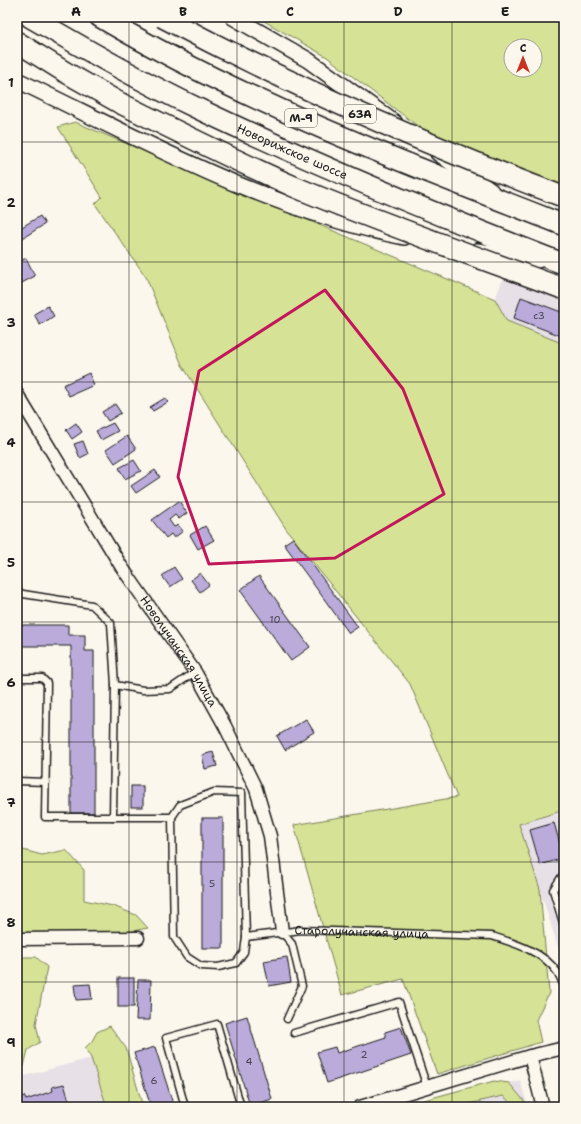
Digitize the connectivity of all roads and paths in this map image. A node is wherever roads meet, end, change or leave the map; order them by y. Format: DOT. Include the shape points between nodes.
graph roads {
  1 [pos="30,17"];
  2 [pos="100,17"];
  3 [pos="162,17"];
  4 [pos="233,17"];
  5 [pos="17,42"];
  6 [pos="17,80"];
  7 [pos="564,198"];
  8 [pos="508,204"];
  9 [pos="564,225"];
  10 [pos="563,264"];
  11 [pos="564,289"];
  12 [pos="17,394"];
  13 [pos="17,593"];
  14 [pos="195,672"];
  15 [pos="17,678"];
  16 [pos="115,685"];
  17 [pos="17,781"];
  18 [pos="46,782"];
  19 [pos="256,789"];
  20 [pos="242,793"];
  21 [pos="113,817"];
  22 [pos="172,817"];
  23 [pos="564,873"];
  24 [pos="564,926"];
  25 [pos="282,932"];
  26 [pos="246,937"];
  27 [pos="17,938"];
  28 [pos="138,938"];
  29 [pos="564,986"];
  30 [pos="287,1020"];
  31 [pos="294,1033"];
  32 [pos="564,1048"];
  33 [pos="530,1056"];
  34 [pos="427,1087"];
  35 [pos="185,1107"];
  36 [pos="241,1107"];
  37 [pos="360,1107"];
  38 [pos="543,1107"];
  1 -- 10 [label="highway, Новорижское шоссе" via="108,62 201,110 359,181"];
  2 -- 8 [label="highway, М-9" via="222,82 336,134"];
  3 -- 7 [label="highway, 63A, bridge" via="372,120"];
  4 -- 8 [label="street" via="308,60"];
  5 -- 11 [label="highway, bridge" via="120,103 215,150 375,219"];
  6 -- 10 [label="street" via="200,168 328,219 457,248"];
  8 -- 9 [label="highway, М-9"];
  12 -- 14 [label="street, Новолучанская улица" via="121,566"];
  13 -- 16 [label="lane" via="92,605 111,624"];
  14 -- 16 [label="lane" via="170,689 143,690"];
  14 -- 19 [label="street, Новолучанская улица"];
  15 -- 18 [label="lane" via="42,678 47,682"];
  16 -- 21 [label="lane"];
  17 -- 18 [label="lane"];
  18 -- 21 [label="lane" via="45,817"];
  19 -- 20 [label="lane"];
  19 -- 25 [label="street, Новолучанская улица" via="270,836"];
  20 -- 22 [label="lane" via="214,792 180,805"];
  20 -- 26 [label="lane"];
  21 -- 22 [label="lane"];
  22 -- 26 [label="lane" via="174,937 187,957 201,966 218,967 236,963 244,952"];
  23 -- 24 [label="lane" via="553,890"];
  25 -- 26 [label="lane, Старолучанская улица"];
  25 -- 29 [label="lane, Старолучанская улица" via="301,930 492,936 518,945 540,957 557,971"];
  25 -- 30 [label="lane" via="292,944 302,986"];
  27 -- 28 [label="street"];
  31 -- 34 [label="lane" via="399,1002"];
  32 -- 33 [label="street"];
  33 -- 34 [label="street"];
  33 -- 38 [label="street"];
  34 -- 37 [label="street"];
  35 -- 36 [label="lane" via="166,1038 217,1024"];
}
